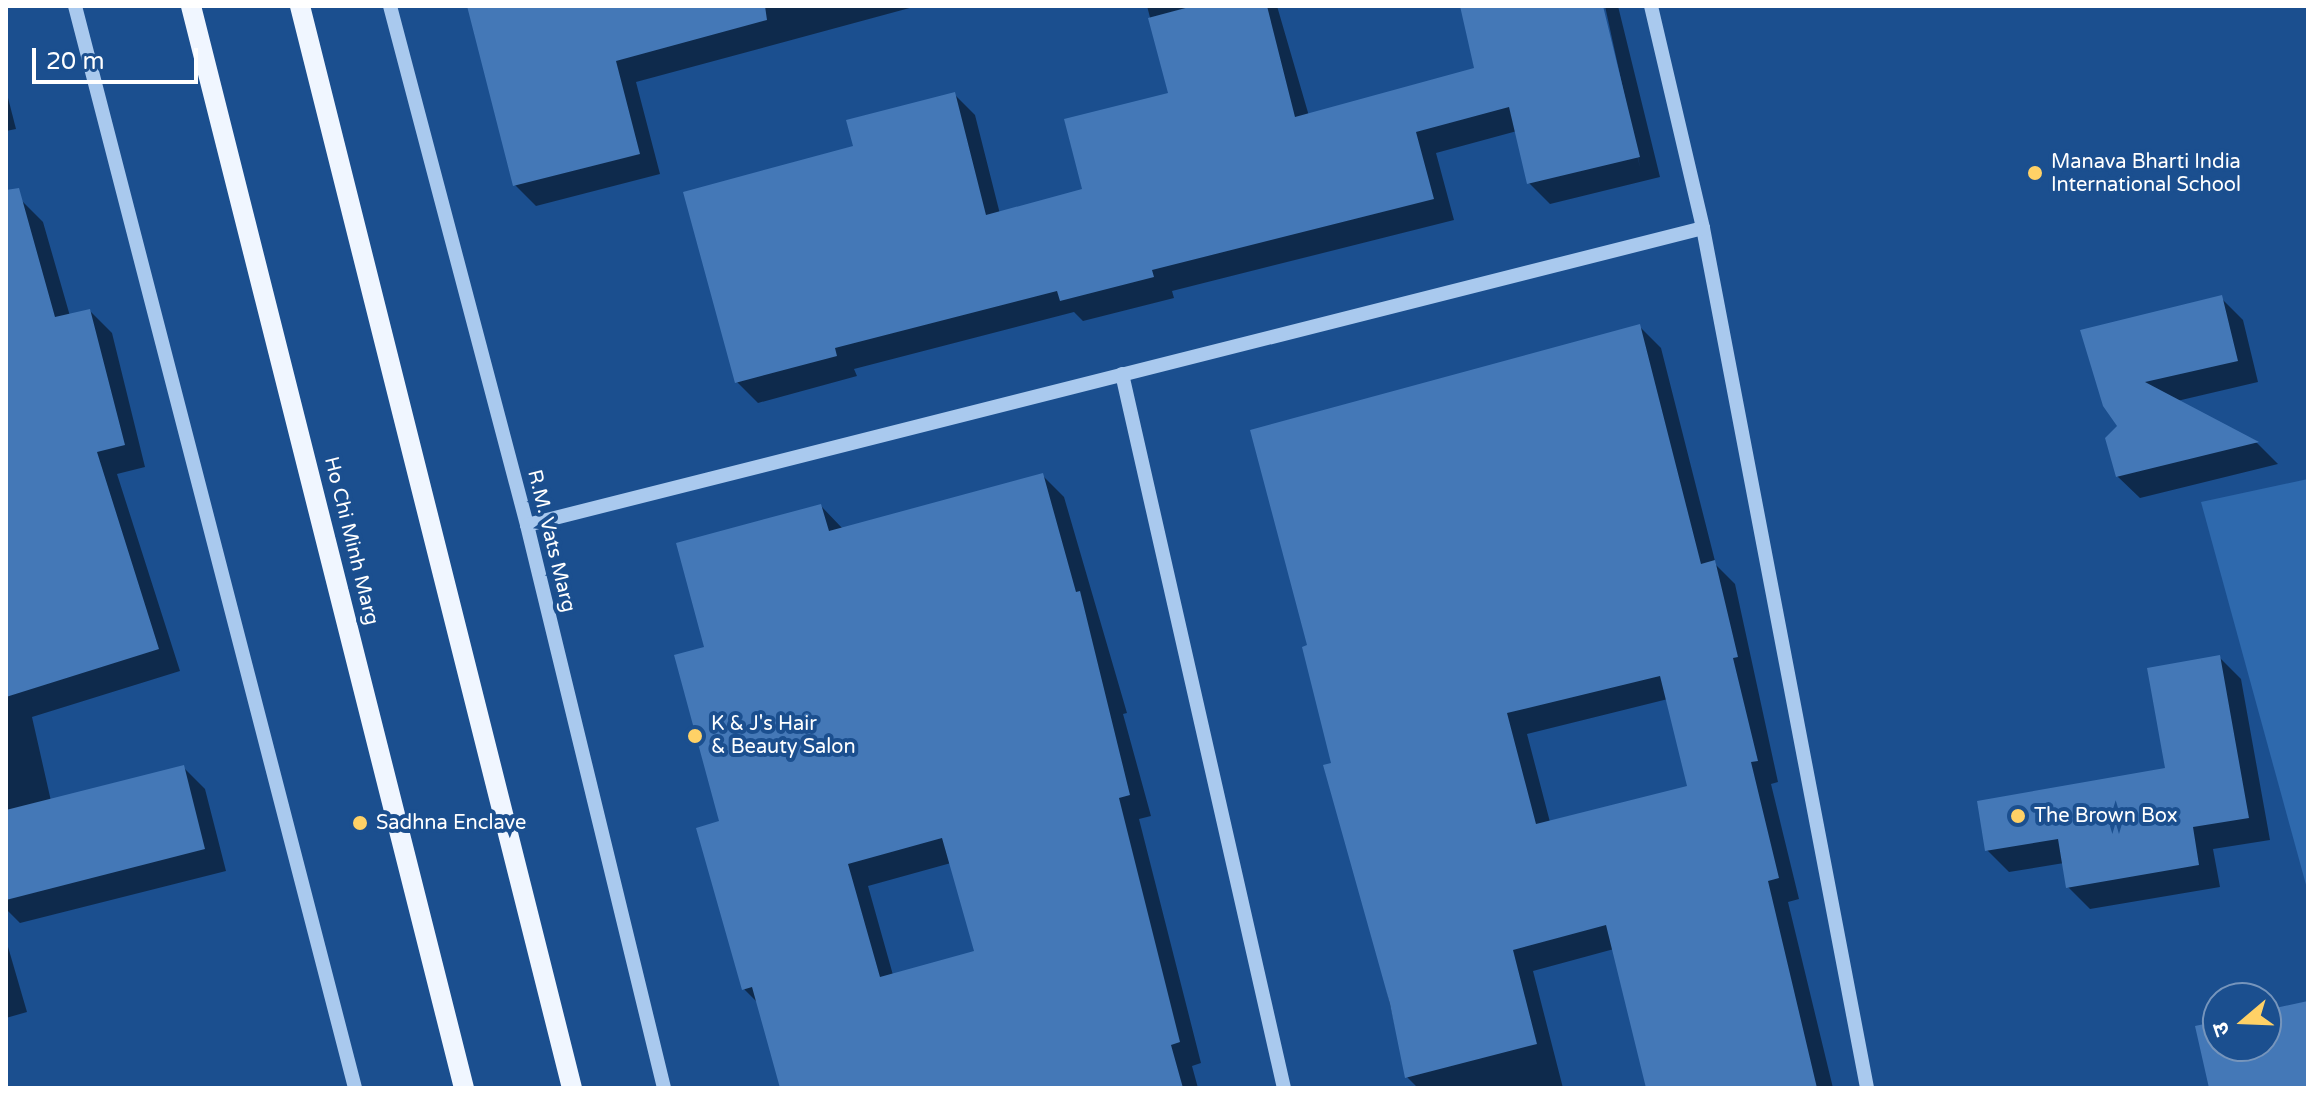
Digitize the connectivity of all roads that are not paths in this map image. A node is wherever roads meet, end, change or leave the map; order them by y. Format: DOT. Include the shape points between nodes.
graph roads {
  1 [pos="75,6"];
  2 [pos="191,6"];
  3 [pos="300,6"];
  4 [pos="390,6"];
  5 [pos="1651,6"];
  6 [pos="1703,228"];
  7 [pos="1122,374"];
  8 [pos="527,525"];
  9 [pos="355,1088"];
  10 [pos="464,1088"];
  11 [pos="572,1088"];
  12 [pos="664,1088"];
  13 [pos="1284,1088"];
  14 [pos="1867,1088"];
  1 -- 9 [label="street"];
  2 -- 10 [label="main road, Ho Chi Minh Marg"];
  3 -- 11 [label="main road"];
  4 -- 8 [label="street, R.M. Vats Marg"];
  5 -- 6 [label="street"];
  6 -- 7 [label="street"];
  6 -- 14 [label="street"];
  7 -- 8 [label="street"];
  7 -- 13 [label="street"];
  8 -- 12 [label="street, R.M. Vats Marg"];
}
